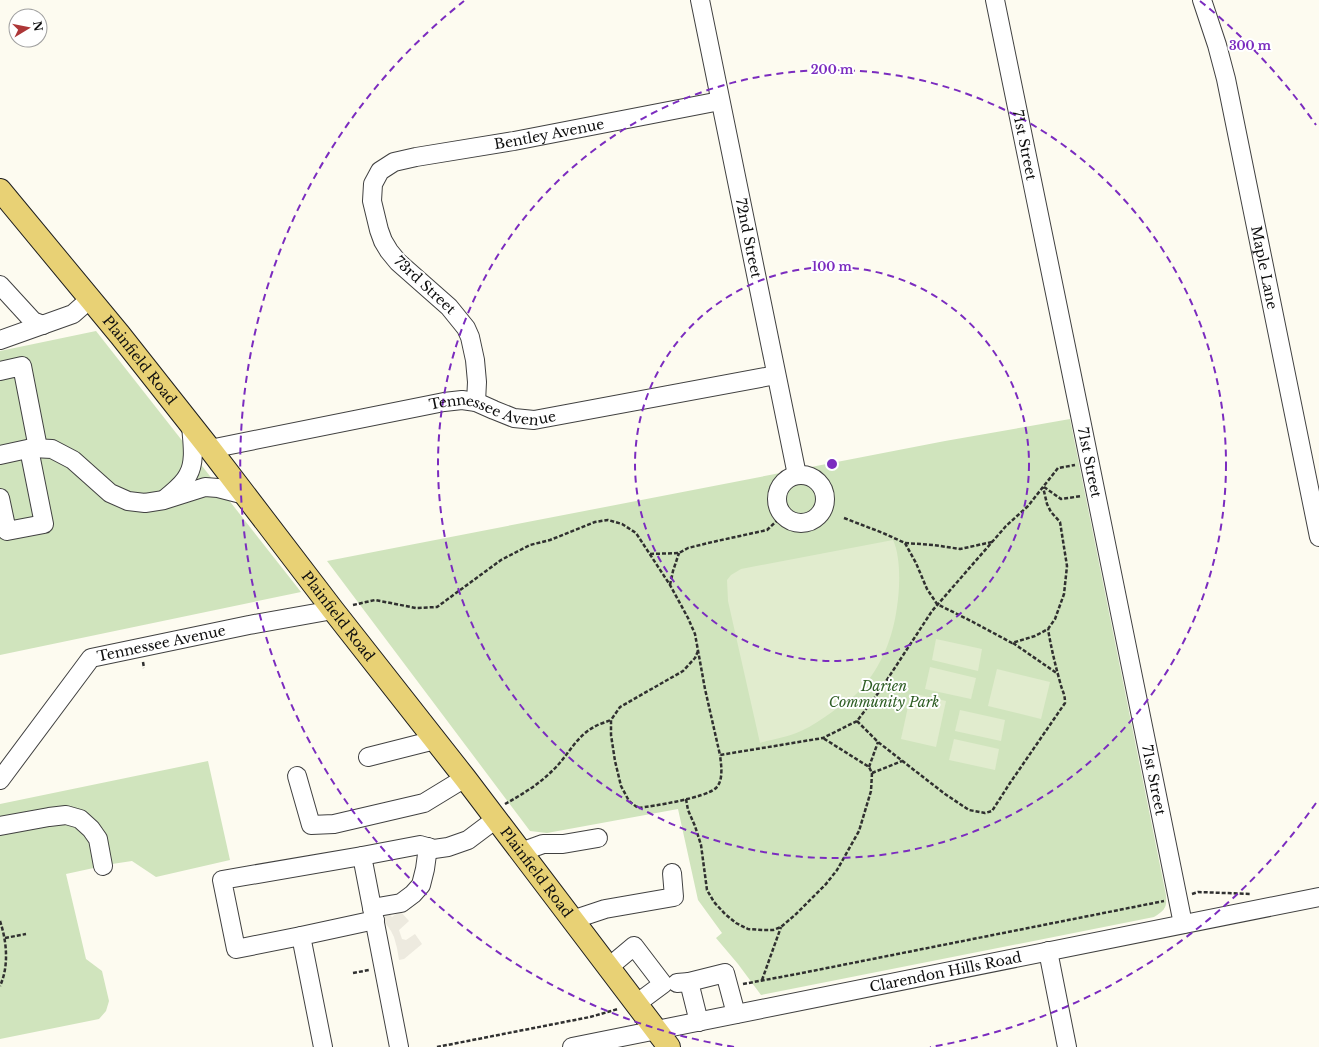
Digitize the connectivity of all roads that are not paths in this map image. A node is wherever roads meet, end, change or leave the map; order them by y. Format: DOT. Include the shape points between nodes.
graph roads {
  1 [pos="995,0"];
  2 [pos="1202,0"];
  3 [pos="704,1"];
  4 [pos="720,100"];
  5 [pos="380,171"];
  6 [pos="0,190"];
  7 [pos="0,284"];
  8 [pos="90,299"];
  9 [pos="43,325"];
  10 [pos="0,340"];
  11 [pos="0,371"];
  12 [pos="776,375"];
  13 [pos="476,402"];
  14 [pos="191,425"];
  15 [pos="33,448"];
  16 [pos="210,449"];
  17 [pos="0,455"];
  18 [pos="797,475"];
  19 [pos="245,495"];
  20 [pos="0,498"];
  21 [pos="164,500"];
  22 [pos="1319,537"];
  23 [pos="343,608"];
  24 [pos="435,740"];
  25 [pos="368,757"];
  26 [pos="297,776"];
  27 [pos="465,778"];
  28 [pos="0,780"];
  29 [pos="501,812"];
  30 [pos="0,826"];
  31 [pos="598,838"];
  32 [pos="428,847"];
  33 [pos="521,852"];
  34 [pos="362,856"];
  35 [pos="103,866"];
  36 [pos="672,873"];
  37 [pos="1319,897"];
  38 [pos="374,914"];
  39 [pos="572,920"];
  40 [pos="1183,924"];
  41 [pos="301,936"];
  42 [pos="1048,951"];
  43 [pos="609,967"];
  44 [pos="689,982"];
  45 [pos="663,984"];
  46 [pos="628,1006"];
  47 [pos="736,1014"];
  48 [pos="699,1022"];
  49 [pos="663,1039"];
  50 [pos="323,1047"];
  51 [pos="400,1047"];
  52 [pos="572,1047"];
  53 [pos="1067,1047"];
  1 -- 40 [label="street, 71st Street"];
  2 -- 22 [label="street, Maple Lane" via="1226,79"];
  3 -- 4 [label="street, 72nd Street"];
  4 -- 5 [label="street, Bentley Avenue" via="514,141 416,157 394,162"];
  4 -- 12 [label="street, 72nd Street"];
  5 -- 13 [label="street, 73rd Street" via="373,184 372,200 383,241 398,262 449,307 466,328 475,360"];
  6 -- 8 [label="main road, Plainfield Road"];
  7 -- 9 [label="street" via="33,321"];
  8 -- 9 [label="street" via="73,314"];
  8 -- 14 [label="main road, Plainfield Road"];
  9 -- 10 [label="street"];
  11 -- 15 [label="street" via="22,366"];
  12 -- 13 [label="street, Tennessee Avenue" via="534,420 514,418"];
  12 -- 18 [label="street, 72nd Street"];
  13 -- 16 [label="street, Tennessee Avenue" via="444,402"];
  14 -- 16 [label="main road, Plainfield Road"];
  14 -- 21 [label="street" via="193,461 188,475"];
  15 -- 17 [label="street"];
  15 -- 20 [label="street" via="44,524 7,531"];
  15 -- 21 [label="street" via="52,449 73,460 110,493 128,501 145,503"];
  16 -- 19 [label="main road, Plainfield Road"];
  18 -- 18 [label="street" via="783,484 777,499 783,515 789,520 806,523 819,516 823,510 825,495 818,482 805,475"];
  19 -- 21 [label="street" via="205,487"];
  19 -- 23 [label="main road, Plainfield Road"];
  23 -- 24 [label="main road, Plainfield Road"];
  23 -- 28 [label="street, Tennessee Avenue" via="91,658"];
  24 -- 25 [label="street"];
  24 -- 27 [label="main road, Plainfield Road"];
  26 -- 27 [label="street" via="311,825 334,824 424,803"];
  27 -- 29 [label="main road, Plainfield Road"];
  29 -- 32 [label="street" via="468,840 448,847"];
  29 -- 33 [label="main road, Plainfield Road"];
  30 -- 35 [label="street" via="66,815 80,819 98,839"];
  31 -- 33 [label="street" via="564,844 543,844"];
  32 -- 34 [label="street" via="420,845"];
  32 -- 38 [label="street" via="421,885 401,903"];
  33 -- 39 [label="main road, Plainfield Road"];
  34 -- 38 [label="street"];
  34 -- 41 [label="street" via="222,880 236,949"];
  36 -- 39 [label="street" via="674,897 605,909"];
  37 -- 40 [label="street, Clarendon Hills Road"];
  38 -- 41 [label="street"];
  38 -- 51 [label="street"];
  39 -- 43 [label="main road, Plainfield Road"];
  40 -- 42 [label="street, Clarendon Hills Road"];
  41 -- 50 [label="street"];
  42 -- 47 [label="street, Clarendon Hills Road"];
  42 -- 53 [label="street"];
  43 -- 45 [label="street" via="634,946"];
  43 -- 46 [label="main road, Plainfield Road"];
  44 -- 45 [label="street"];
  44 -- 47 [label="street" via="725,973"];
  44 -- 48 [label="street"];
  45 -- 46 [label="street"];
  46 -- 49 [label="main road, Plainfield Road"];
  47 -- 48 [label="street, Clarendon Hills Road"];
  48 -- 49 [label="street, Clarendon Hills Road"];
  49 -- 52 [label="street, Clarendon Hills Road"];
}
